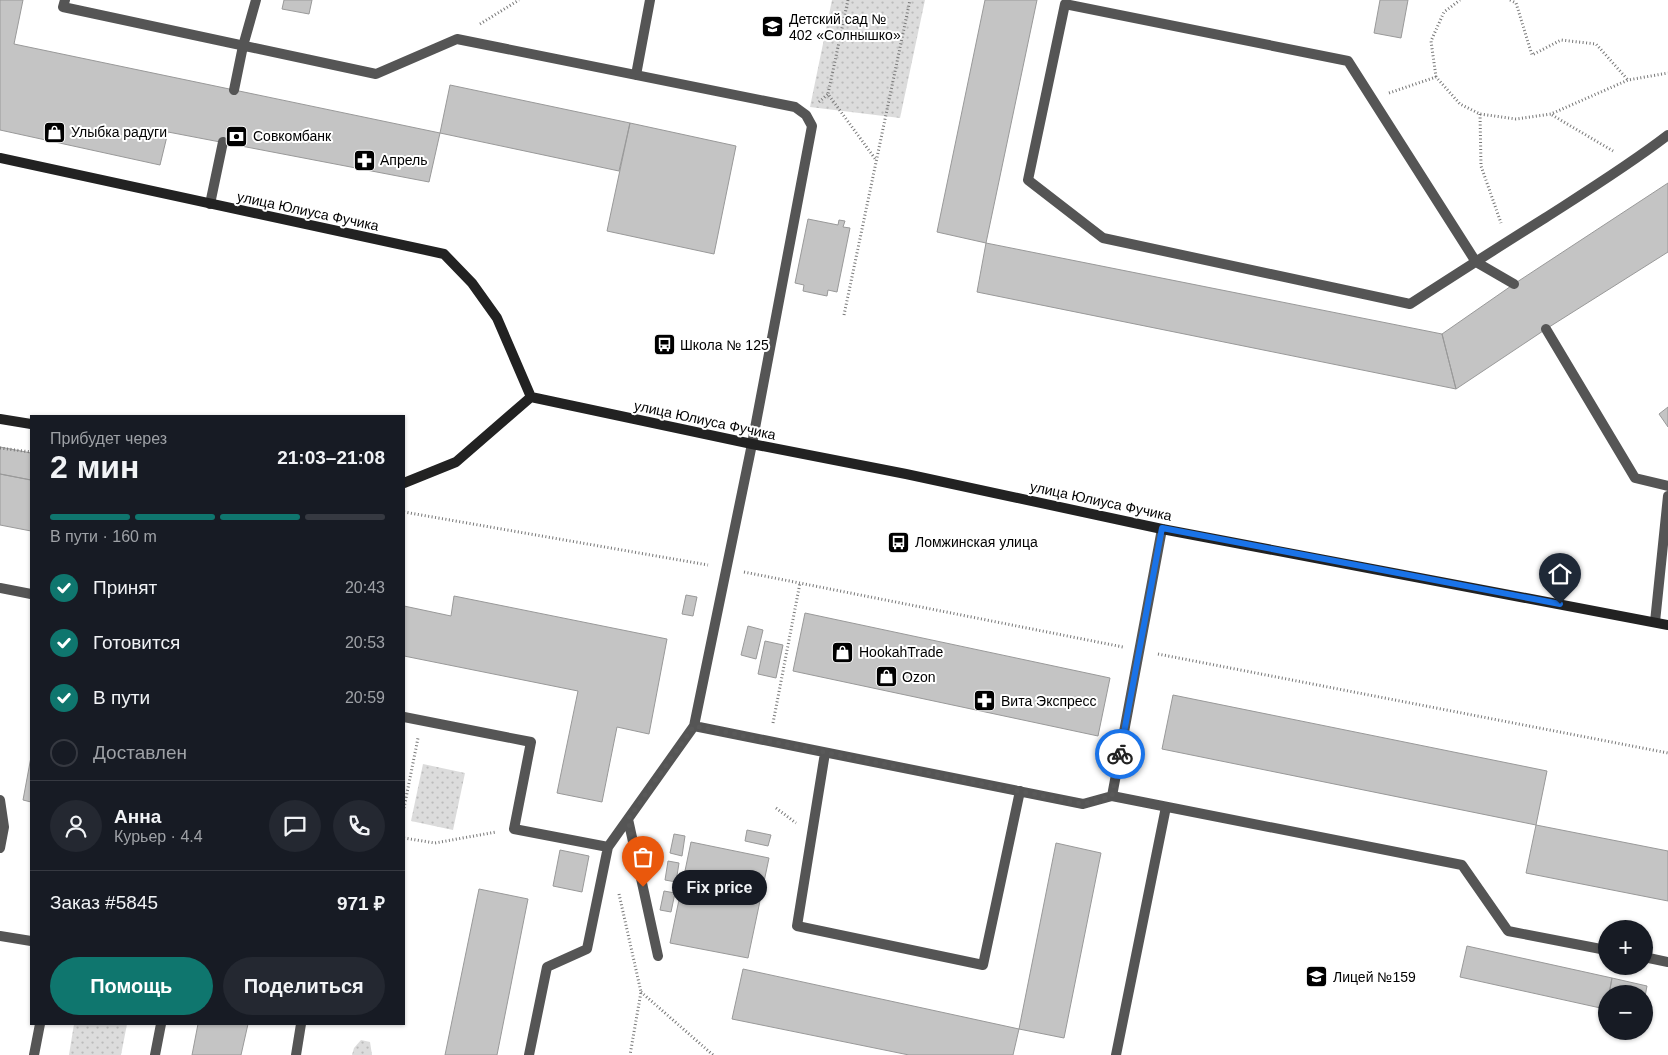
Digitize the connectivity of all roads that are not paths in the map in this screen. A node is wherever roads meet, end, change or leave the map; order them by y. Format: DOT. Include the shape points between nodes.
graph roads {
  1 [pos="65,0"];
  2 [pos="256,0"];
  3 [pos="650,0"];
  4 [pos="243,46"];
  5 [pos="636,75"];
  6 [pos="234,90"];
  7 [pos="1668,135"];
  8 [pos="223,142"];
  9 [pos="0,158"];
  10 [pos="210,204"];
  11 [pos="1476,262"];
  12 [pos="1514,284"];
  13 [pos="1546,329"];
  14 [pos="530,398"];
  15 [pos="0,419"];
  16 [pos="30,424"];
  17 [pos="752,444"];
  18 [pos="405,483"];
  19 [pos="1668,486"];
  20 [pos="1668,496"];
  21 [pos="1162,528"];
  22 [pos="0,588"];
  23 [pos="30,594"];
  24 [pos="1655,622"];
  25 [pos="1668,625"];
  26 [pos="405,717"];
  27 [pos="694,726"];
  28 [pos="825,752"];
  29 [pos="1020,791"];
  30 [pos="1112,796"];
  31 [pos="0,800"];
  32 [pos="1166,807"];
  33 [pos="628,819"];
  34 [pos="608,847"];
  35 [pos="0,848"];
  36 [pos="0,936"];
  37 [pos="30,941"];
  38 [pos="1598,948"];
  39 [pos="658,956"];
  40 [pos="1653,959"];
  41 [pos="1668,962"];
  42 [pos="40,1025"];
  43 [pos="161,1025"];
  44 [pos="301,1025"];
  45 [pos="34,1055"];
  46 [pos="155,1055"];
  47 [pos="296,1055"];
  48 [pos="529,1055"];
  49 [pos="1116,1055"];
  1 -- 4 [label="lane" via="63,8"];
  2 -- 4 [label="lane"];
  3 -- 5 [label="lane"];
  4 -- 5 [label="lane" via="376,74 457,39"];
  4 -- 6 [label="lane"];
  5 -- 17 [label="lane" via="795,107 806,115 812,126"];
  7 -- 11 [label="lane" via="1632,162"];
  8 -- 10 [label="lane"];
  9 -- 10 [label="main road, улица Юлиуса Фучика"];
  10 -- 14 [label="main road, улица Юлиуса Фучика" via="444,254 472,283 497,318"];
  11 -- 11 [label="lane" via="1410,304 1103,238 1028,180 1065,4 1348,61"];
  11 -- 12 [label="lane"];
  13 -- 19 [label="lane" via="1634,478"];
  14 -- 17 [label="main road, улица Юлиуса Фучика"];
  14 -- 18 [label="main road" via="456,462"];
  15 -- 16 [label="main road"];
  17 -- 21 [label="main road, улица Юлиуса Фучика"];
  17 -- 27 [label="lane"];
  20 -- 24 [label="lane"];
  21 -- 24 [label="main road, улица Юлиуса Фучика"];
  21 -- 30 [label="lane"];
  22 -- 23 [label="lane"];
  24 -- 25 [label="main road, улица Юлиуса Фучика"];
  26 -- 34 [label="lane" via="531,742 514,829"];
  27 -- 28 [label="lane"];
  27 -- 33 [label="lane"];
  28 -- 29 [label="lane"];
  28 -- 29 [label="lane" via="797,926 983,965"];
  29 -- 30 [label="lane" via="1083,804"];
  30 -- 32 [label="lane"];
  31 -- 35 [label="lane" via="4,827"];
  32 -- 38 [label="lane" via="1462,865 1508,931"];
  32 -- 49 [label="lane"];
  33 -- 34 [label="lane"];
  33 -- 39 [label="lane"];
  34 -- 48 [label="lane" via="587,949 547,967"];
  36 -- 37 [label="lane"];
  40 -- 41 [label="lane"];
  42 -- 45 [label="lane"];
  43 -- 46 [label="lane"];
  44 -- 47 [label="lane"];
}
